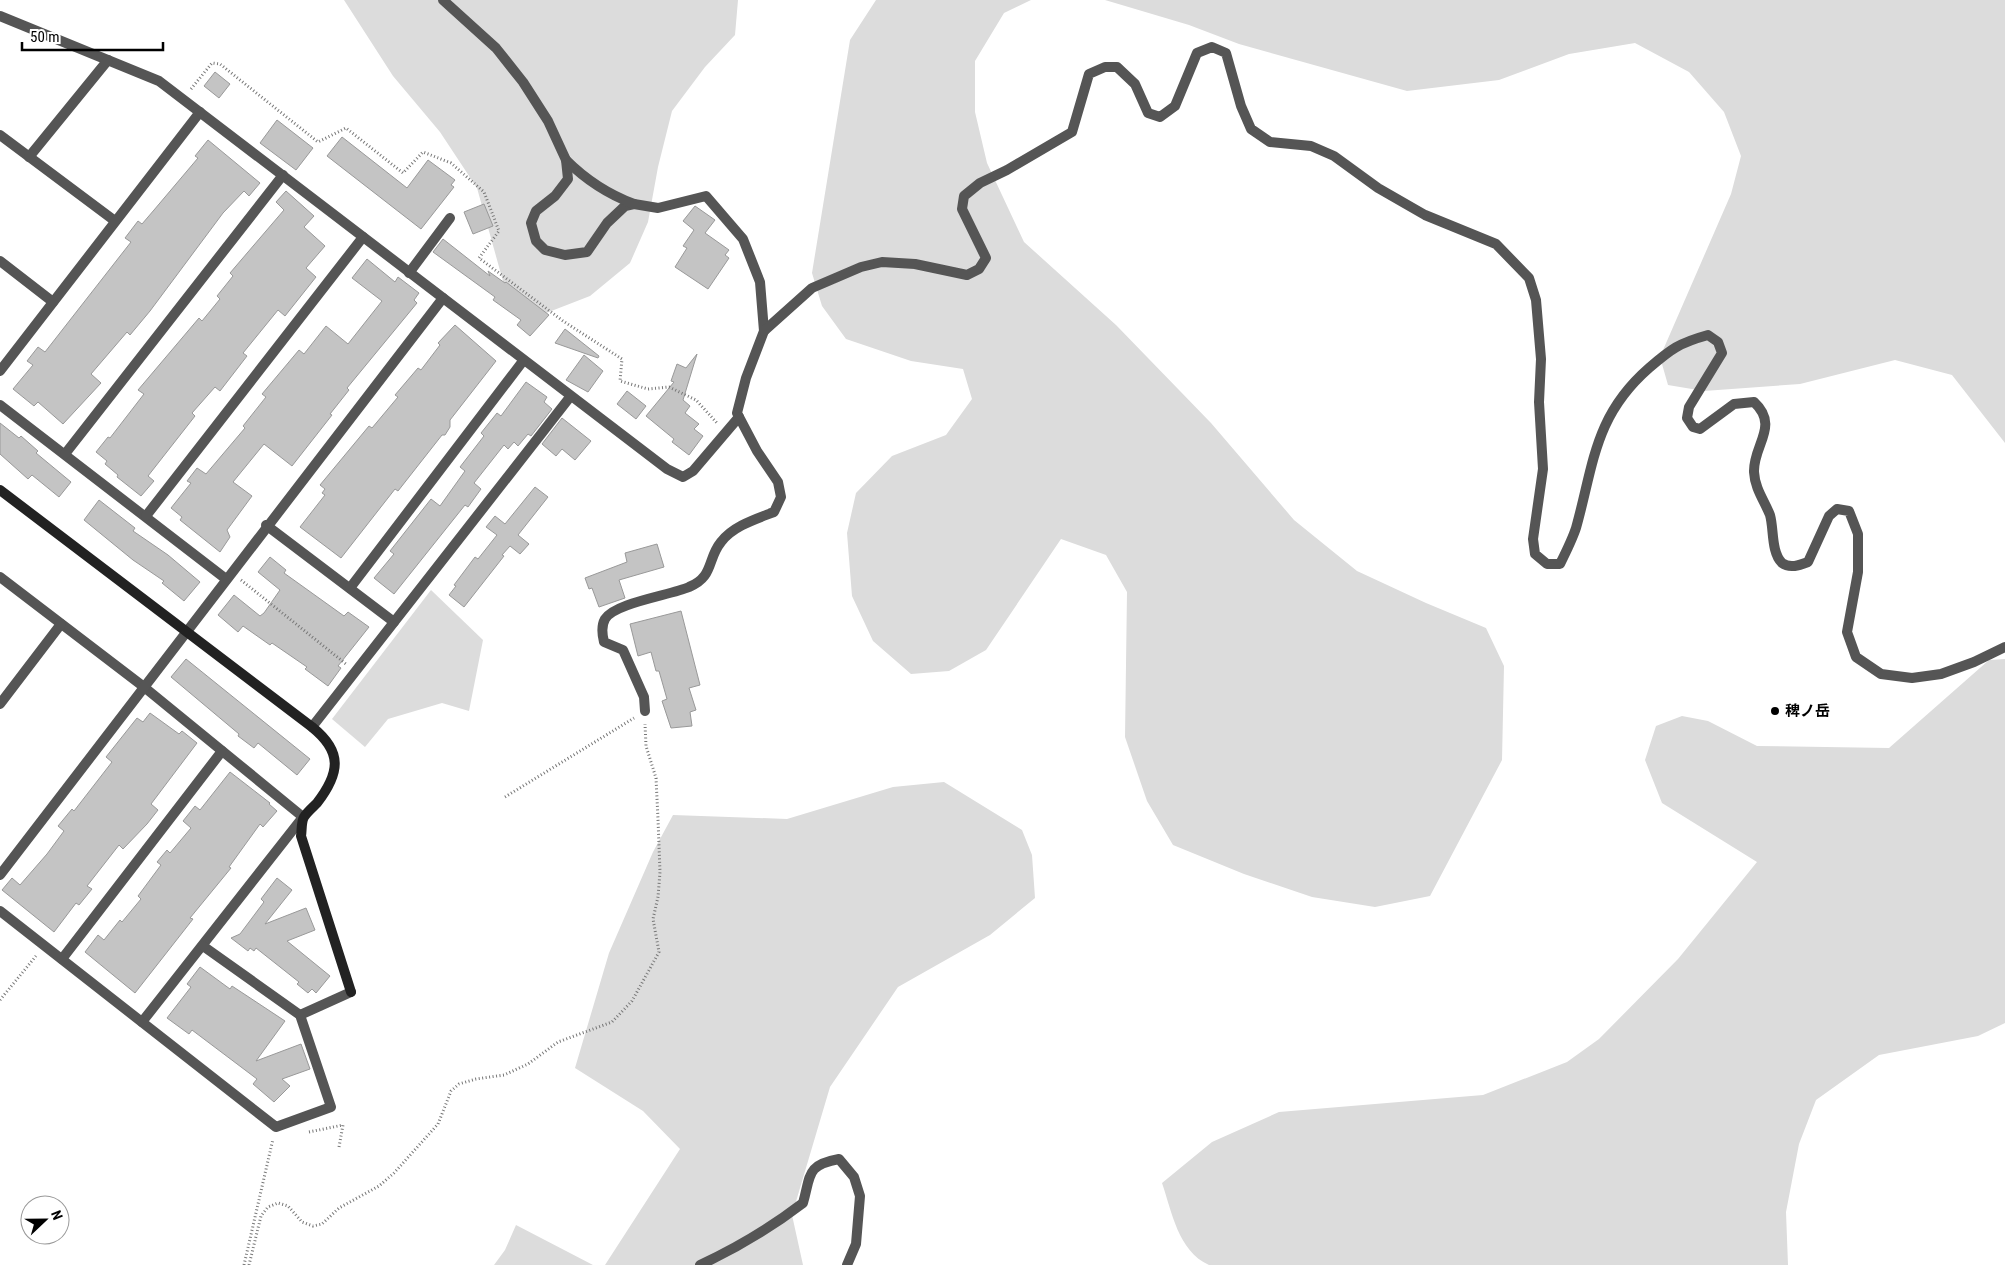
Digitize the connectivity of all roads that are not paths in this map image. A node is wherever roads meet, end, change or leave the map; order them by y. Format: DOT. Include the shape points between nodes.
graph roads {
  1 [pos="442,0"];
  2 [pos="0,16"];
  3 [pos="108,60"];
  4 [pos="200,112"];
  5 [pos="0,135"];
  6 [pos="29,157"];
  7 [pos="566,160"];
  8 [pos="283,175"];
  9 [pos="634,204"];
  10 [pos="450,218"];
  11 [pos="115,221"];
  12 [pos="363,237"];
  13 [pos="0,261"];
  14 [pos="409,273"];
  15 [pos="443,298"];
  16 [pos="53,302"];
  17 [pos="764,331"];
  18 [pos="523,361"];
  19 [pos="0,371"];
  20 [pos="570,397"];
  21 [pos="0,405"];
  22 [pos="739,417"];
  23 [pos="65,454"];
  24 [pos="0,490"];
  25 [pos="146,516"];
  26 [pos="266,525"];
  27 [pos="229,576"];
  28 [pos="0,577"];
  29 [pos="350,588"];
  30 [pos="394,622"];
  31 [pos="61,624"];
  32 [pos="186,633"];
  33 [pos="2005,647"];
  34 [pos="144,687"];
  35 [pos="0,704"];
  36 [pos="645,711"];
  37 [pos="312,727"];
  38 [pos="222,751"];
  39 [pos="303,817"];
  40 [pos="0,875"];
  41 [pos="0,911"];
  42 [pos="203,946"];
  43 [pos="62,959"];
  44 [pos="300,1015"];
  45 [pos="142,1022"];
  46 [pos="700,1265"];
  47 [pos="847,1265"];
  1 -- 7 [label="street" via="496,48 523,82 548,121"];
  2 -- 3 [label="street"];
  3 -- 4 [label="street" via="159,81"];
  3 -- 6 [label="street"];
  4 -- 8 [label="street"];
  4 -- 11 [label="street"];
  5 -- 6 [label="street"];
  6 -- 11 [label="street"];
  7 -- 9 [label="street" via="578,172 616,197"];
  7 -- 9 [label="street" via="568,180 536,211 531,223 536,241 545,250 565,256 587,252 606,224 625,206"];
  8 -- 12 [label="street"];
  8 -- 23 [label="street"];
  9 -- 17 [label="street" via="658,208 706,196 742,239 760,282"];
  10 -- 14 [label="street"];
  11 -- 16 [label="street"];
  12 -- 14 [label="street"];
  12 -- 25 [label="street"];
  13 -- 16 [label="street"];
  14 -- 15 [label="street"];
  15 -- 18 [label="street"];
  15 -- 26 [label="street"];
  16 -- 19 [label="street"];
  17 -- 22 [label="street" via="746,378"];
  17 -- 33 [label="street" via="812,288 861,267 882,262 915,264 967,276 979,269 986,258 962,208 964,196 980,183 1072,132 1089,74 1105,67 1117,67 1135,84 1148,113 1160,116 1175,106 1197,53 1212,47 1226,53 1251,129 1270,142 1311,146 1334,156 1378,188 1425,215 1496,244 1529,278 1536,300 1543,469 1533,539 1535,554 1547,564 1560,564 1575,530 1590,467 1602,430 1616,403 1639,376 1672,348 1708,335 1718,342 1722,352 1688,406 1687,418 1693,427 1700,429 1734,404 1754,402 1764,411 1767,422 1754,471 1757,489 1770,516 1780,561 1797,566 1808,562 1829,516 1837,509 1849,511 1858,534 1858,572 1847,632 1856,657 1882,674 1912,678 1941,674"];
  18 -- 20 [label="street"];
  18 -- 29 [label="street"];
  20 -- 22 [label="street" via="666,469 683,477 693,471"];
  20 -- 30 [label="street"];
  21 -- 23 [label="street"];
  22 -- 36 [label="street" via="757,452 778,482 781,498 774,512 744,524 721,542 705,578 690,587 635,602 605,618 604,642 623,650 644,698"];
  23 -- 25 [label="street"];
  24 -- 32 [label="street"];
  25 -- 27 [label="street"];
  26 -- 27 [label="street"];
  26 -- 29 [label="street"];
  27 -- 32 [label="street"];
  28 -- 31 [label="street"];
  29 -- 30 [label="street"];
  30 -- 37 [label="street"];
  31 -- 34 [label="street"];
  31 -- 35 [label="street"];
  32 -- 34 [label="street"];
  32 -- 37 [label="street"];
  34 -- 38 [label="street"];
  34 -- 40 [label="street"];
  37 -- 39 [label="street" via="332,749 336,764 333,779"];
  38 -- 39 [label="street"];
  38 -- 43 [label="street"];
  39 -- 42 [label="street"];
  39 -- 44 [label="street" via="301,836 351,992"];
  41 -- 43 [label="street"];
  42 -- 44 [label="street"];
  42 -- 45 [label="street"];
  43 -- 45 [label="street"];
  44 -- 45 [label="street" via="331,1107 276,1127"];
  46 -- 47 [label="street" via="769,1230 803,1203 809,1173 821,1162 839,1159 854,1177 860,1196 856,1244"];
}
